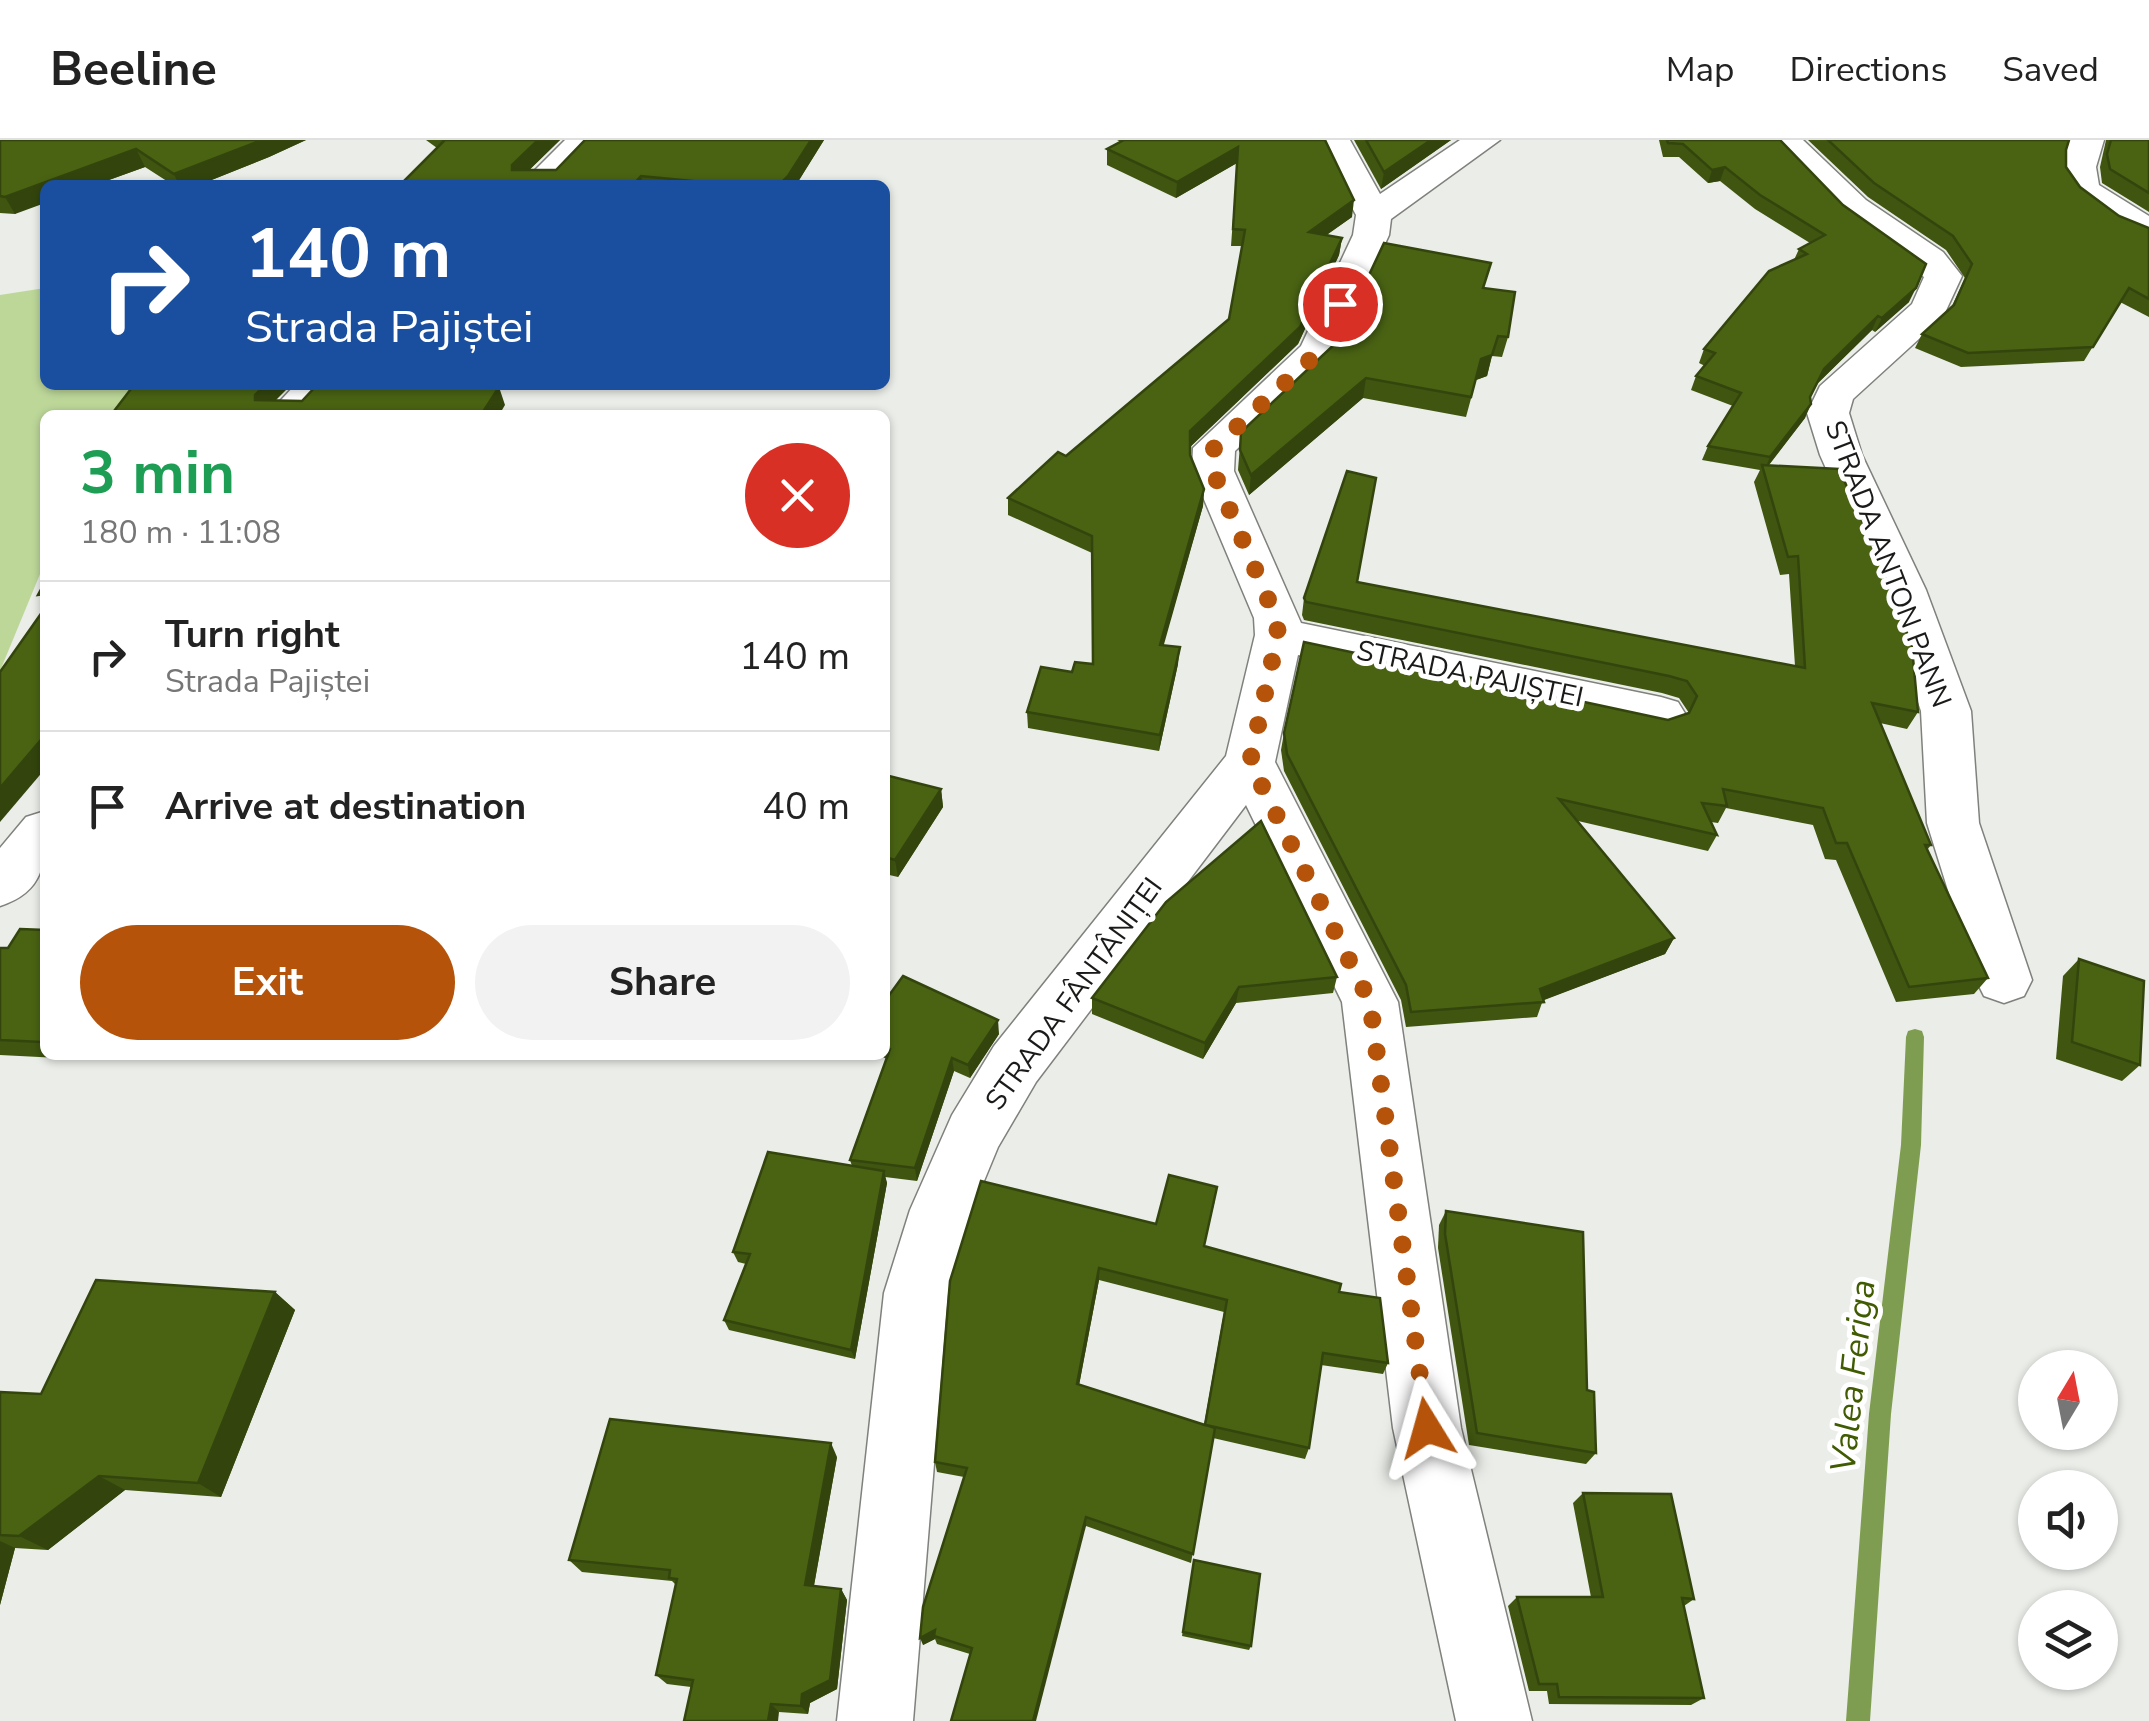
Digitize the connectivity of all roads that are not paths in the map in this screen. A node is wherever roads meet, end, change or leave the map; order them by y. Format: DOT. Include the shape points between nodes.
graph roads {
  1 [pos="584,140"];
  2 [pos="1332,140"];
  3 [pos="1484,140"];
  4 [pos="1784,140"];
  5 [pos="2087,140"];
  6 [pos="543,180"];
  7 [pos="1374,215"];
  8 [pos="2149,232"];
  9 [pos="313,390"];
  10 [pos="293,410"];
  11 [pos="1278,634"];
  12 [pos="1661,715"];
  13 [pos="1250,762"];
  14 [pos="40,837"];
  15 [pos="0,885"];
  16 [pos="2004,980"];
  17 [pos="876,1721"];
  18 [pos="1494,1721"];
  1 -- 6 [label="street"];
  2 -- 7 [label="street"];
  3 -- 7 [label="street"];
  4 -- 16 [label="street, STRADA ANTON PANN" via="1853,208 1942,276 1929,309 1834,395 1828,413 1840,456 1923,638 1946,710 1956,836"];
  5 -- 8 [label="street" via="2078,182"];
  7 -- 11 [label="street" via="1318,350 1214,448 1213,471"];
  9 -- 10 [label="street"];
  11 -- 12 [label="street, STRADA PAJIȘTEI"];
  11 -- 13 [label="street"];
  13 -- 17 [label="street, STRADA FÂNTÂNIȚEI" via="1015,1064 973,1134 940,1210 916,1292"];
  13 -- 18 [label="street" via="1370,1002 1427,1428"];
  14 -- 15 [label="street"];
}
